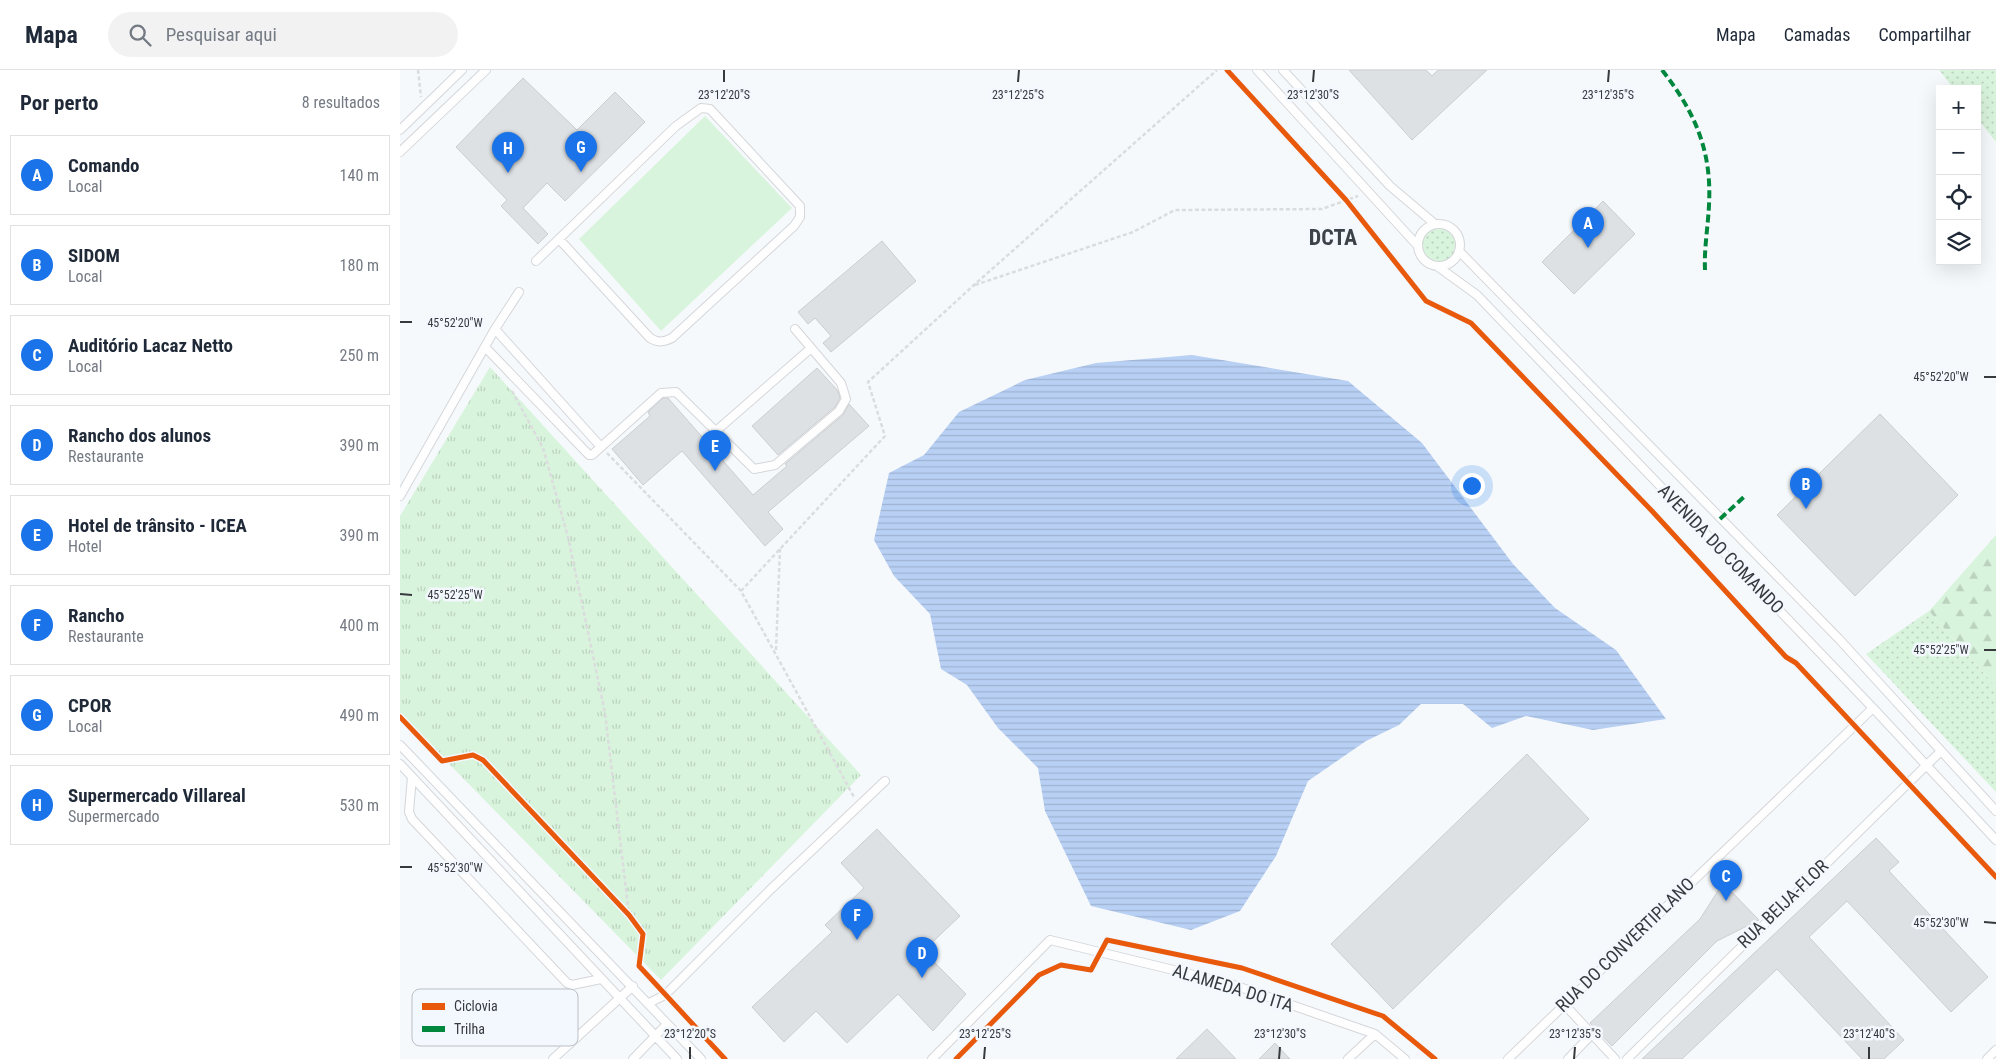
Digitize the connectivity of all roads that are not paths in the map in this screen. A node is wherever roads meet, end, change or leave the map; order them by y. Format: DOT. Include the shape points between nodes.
graph roads {
  1 [pos="462,70"];
  2 [pos="486,70"];
  3 [pos="1257,70"];
  4 [pos="1283,70"];
  5 [pos="410,120"];
  6 [pos="400,130"];
  7 [pos="422,131"];
  8 [pos="400,152"];
  9 [pos="1435,224"];
  10 [pos="559,239"];
  11 [pos="1418,246"];
  12 [pos="1459,251"];
  13 [pos="536,260"];
  14 [pos="1438,266"];
  15 [pos="519,292"];
  16 [pos="495,329"];
  17 [pos="794,329"];
  18 [pos="484,347"];
  19 [pos="810,349"];
  20 [pos="716,431"];
  21 [pos="601,447"];
  22 [pos="403,485"];
  23 [pos="400,496"];
  24 [pos="1873,708"];
  25 [pos="400,745"];
  26 [pos="1941,751"];
  27 [pos="400,764"];
  28 [pos="1925,766"];
  29 [pos="412,777"];
  30 [pos="885,781"];
  31 [pos="1996,811"];
  32 [pos="1996,840"];
  33 [pos="601,979"];
  34 [pos="633,986"];
  35 [pos="619,998"];
  36 [pos="649,1003"];
  37 [pos="1564,1004"];
  38 [pos="668,1024"];
  39 [pos="1375,1034"];
  40 [pos="1592,1034"];
  41 [pos="578,1035"];
  42 [pos="655,1036"];
  43 [pos="566,1046"];
  44 [pos="1996,1050"];
  45 [pos="552,1059"];
  46 [pos="633,1059"];
  47 [pos="676,1059"];
  48 [pos="701,1059"];
  49 [pos="932,1059"];
  50 [pos="1348,1059"];
  51 [pos="1405,1059"];
  52 [pos="1508,1059"];
  53 [pos="1568,1059"];
  54 [pos="1615,1059"];
  55 [pos="1627,1059"];
  56 [pos="1987,1059"];
  1 -- 5 [label="lane"];
  2 -- 7 [label="lane"];
  3 -- 11 [label="lane"];
  4 -- 9 [label="lane" via="1390,186"];
  5 -- 6 [label="lane"];
  5 -- 7 [label="lane"];
  7 -- 8 [label="lane"];
  9 -- 11 [label="lane" via="1420,234"];
  9 -- 12 [label="lane" via="1452,229 1459,239"];
  10 -- 10 [label="lane" via="676,126 701,108 710,109 800,206 800,217 794,226 665,341 657,342 650,338"];
  10 -- 13 [label="lane"];
  11 -- 14 [label="lane" via="1426,262"];
  12 -- 14 [label="lane" via="1451,262"];
  12 -- 26 [label="lane, AVENIDA DO COMANDO" via="1839,639"];
  14 -- 24 [label="lane, AVENIDA DO COMANDO" via="1477,294"];
  15 -- 16 [label="lane"];
  16 -- 18 [label="lane"];
  16 -- 21 [label="lane"];
  17 -- 19 [label="lane"];
  18 -- 21 [label="lane" via="586,454 592,455"];
  18 -- 22 [label="lane"];
  19 -- 20 [label="lane"];
  19 -- 20 [label="lane" via="846,392 839,411 775,466 760,470 754,469"];
  20 -- 21 [label="lane" via="676,392 668,391 661,393"];
  22 -- 23 [label="lane"];
  24 -- 28 [label="lane, AVENIDA DO COMANDO"];
  24 -- 37 [label="lane, RUA DO CONVERTIPLANO"];
  25 -- 34 [label="lane"];
  26 -- 28 [label="lane, RUA BEIJA-FLOR"];
  26 -- 31 [label="lane, AVENIDA DO COMANDO"];
  27 -- 29 [label="lane"];
  28 -- 32 [label="lane, AVENIDA DO COMANDO"];
  28 -- 55 [label="lane, RUA BEIJA-FLOR"];
  29 -- 33 [label="lane"];
  29 -- 33 [label="lane" via="409,812 412,819 567,983"];
  30 -- 36 [label="lane" via="665,995"];
  33 -- 35 [label="lane"];
  34 -- 35 [label="lane"];
  34 -- 36 [label="lane"];
  35 -- 41 [label="lane"];
  35 -- 42 [label="lane"];
  36 -- 38 [label="lane"];
  37 -- 40 [label="lane"];
  37 -- 52 [label="lane, RUA DO CONVERTIPLANO"];
  38 -- 42 [label="lane"];
  38 -- 48 [label="lane"];
  39 -- 49 [label="lane, ALAMEDA DO ITA" via="1231,984 1050,940"];
  39 -- 50 [label="lane"];
  39 -- 51 [label="lane, ALAMEDA DO ITA"];
  40 -- 53 [label="lane"];
  40 -- 54 [label="lane"];
  42 -- 46 [label="lane"];
  42 -- 47 [label="lane"];
  43 -- 45 [label="lane"];
  44 -- 56 [label="lane"];
}
